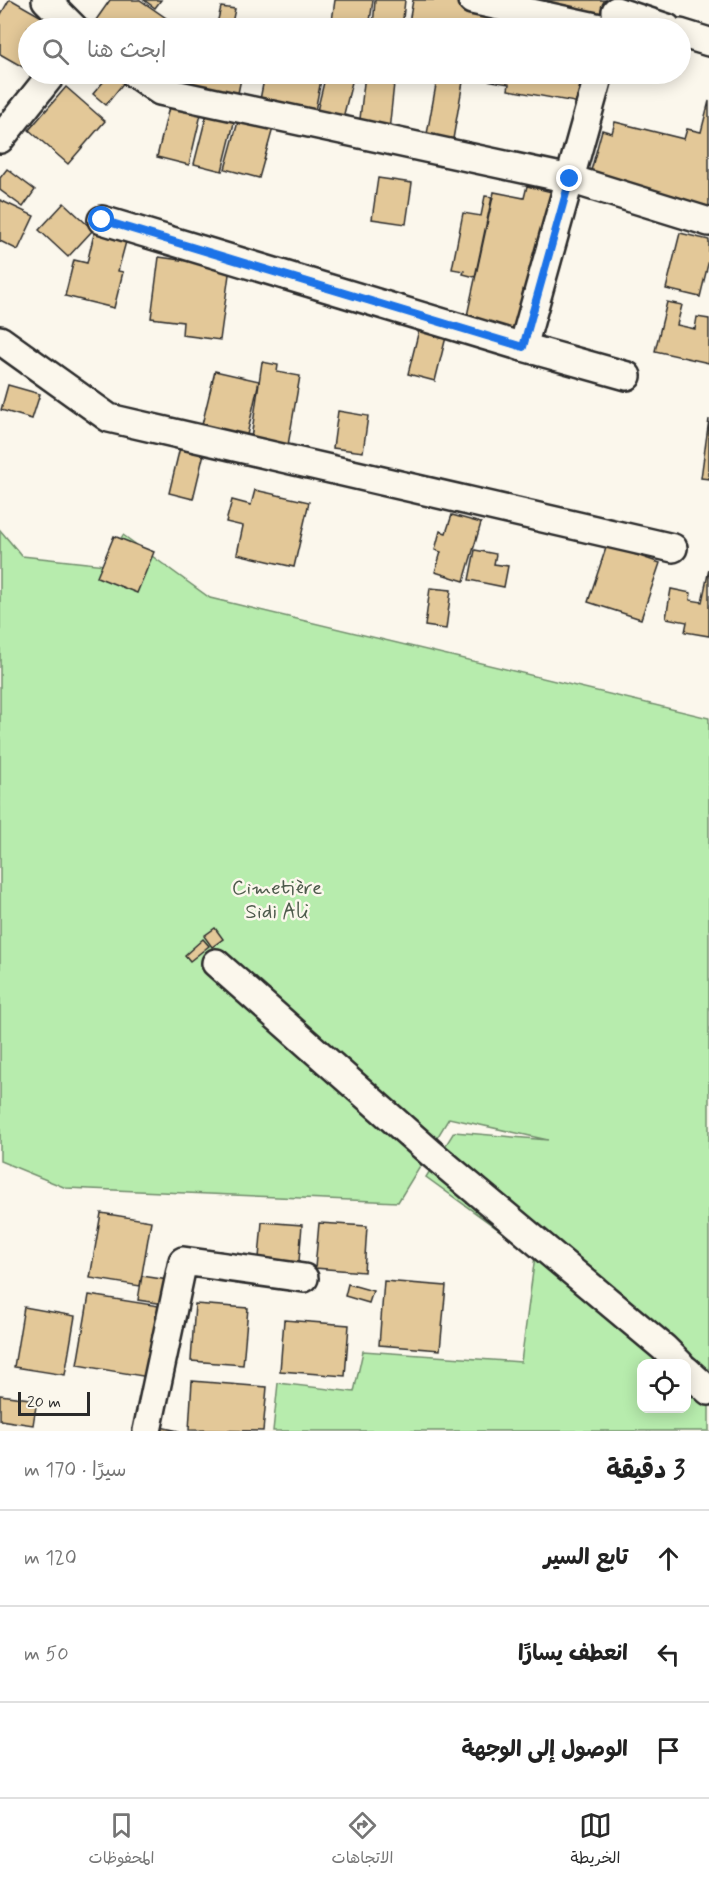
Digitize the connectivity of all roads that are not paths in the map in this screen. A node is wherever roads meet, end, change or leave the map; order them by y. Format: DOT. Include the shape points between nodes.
graph roads {
  1 [pos="46,0"];
  2 [pos="472,0"];
  3 [pos="612,17"];
  4 [pos="64,18"];
  5 [pos="691,36"];
  6 [pos="709,42"];
  7 [pos="43,84"];
  8 [pos="150,84"];
  9 [pos="596,84"];
  10 [pos="0,139"];
  11 [pos="570,179"];
  12 [pos="102,220"];
  13 [pos="709,222"];
  14 [pos="0,340"];
  15 [pos="523,347"];
  16 [pos="627,376"];
  17 [pos="673,548"];
  18 [pos="216,963"];
  19 [pos="304,1278"];
  20 [pos="675,1359"];
  21 [pos="691,1374"];
  22 [pos="709,1391"];
  23 [pos="147,1431"];
  1 -- 4 [label="street"];
  2 -- 3 [label="street"];
  5 -- 6 [label="street"];
  7 -- 10 [label="street"];
  8 -- 11 [label="street" via="160,91"];
  9 -- 11 [label="street"];
  11 -- 13 [label="street"];
  11 -- 15 [label="street"];
  12 -- 15 [label="street"];
  14 -- 17 [label="street" via="109,418"];
  15 -- 16 [label="street"];
  18 -- 20 [label="street" via="432,1154"];
  19 -- 23 [label="street" via="183,1261"];
  21 -- 22 [label="street"];
}
